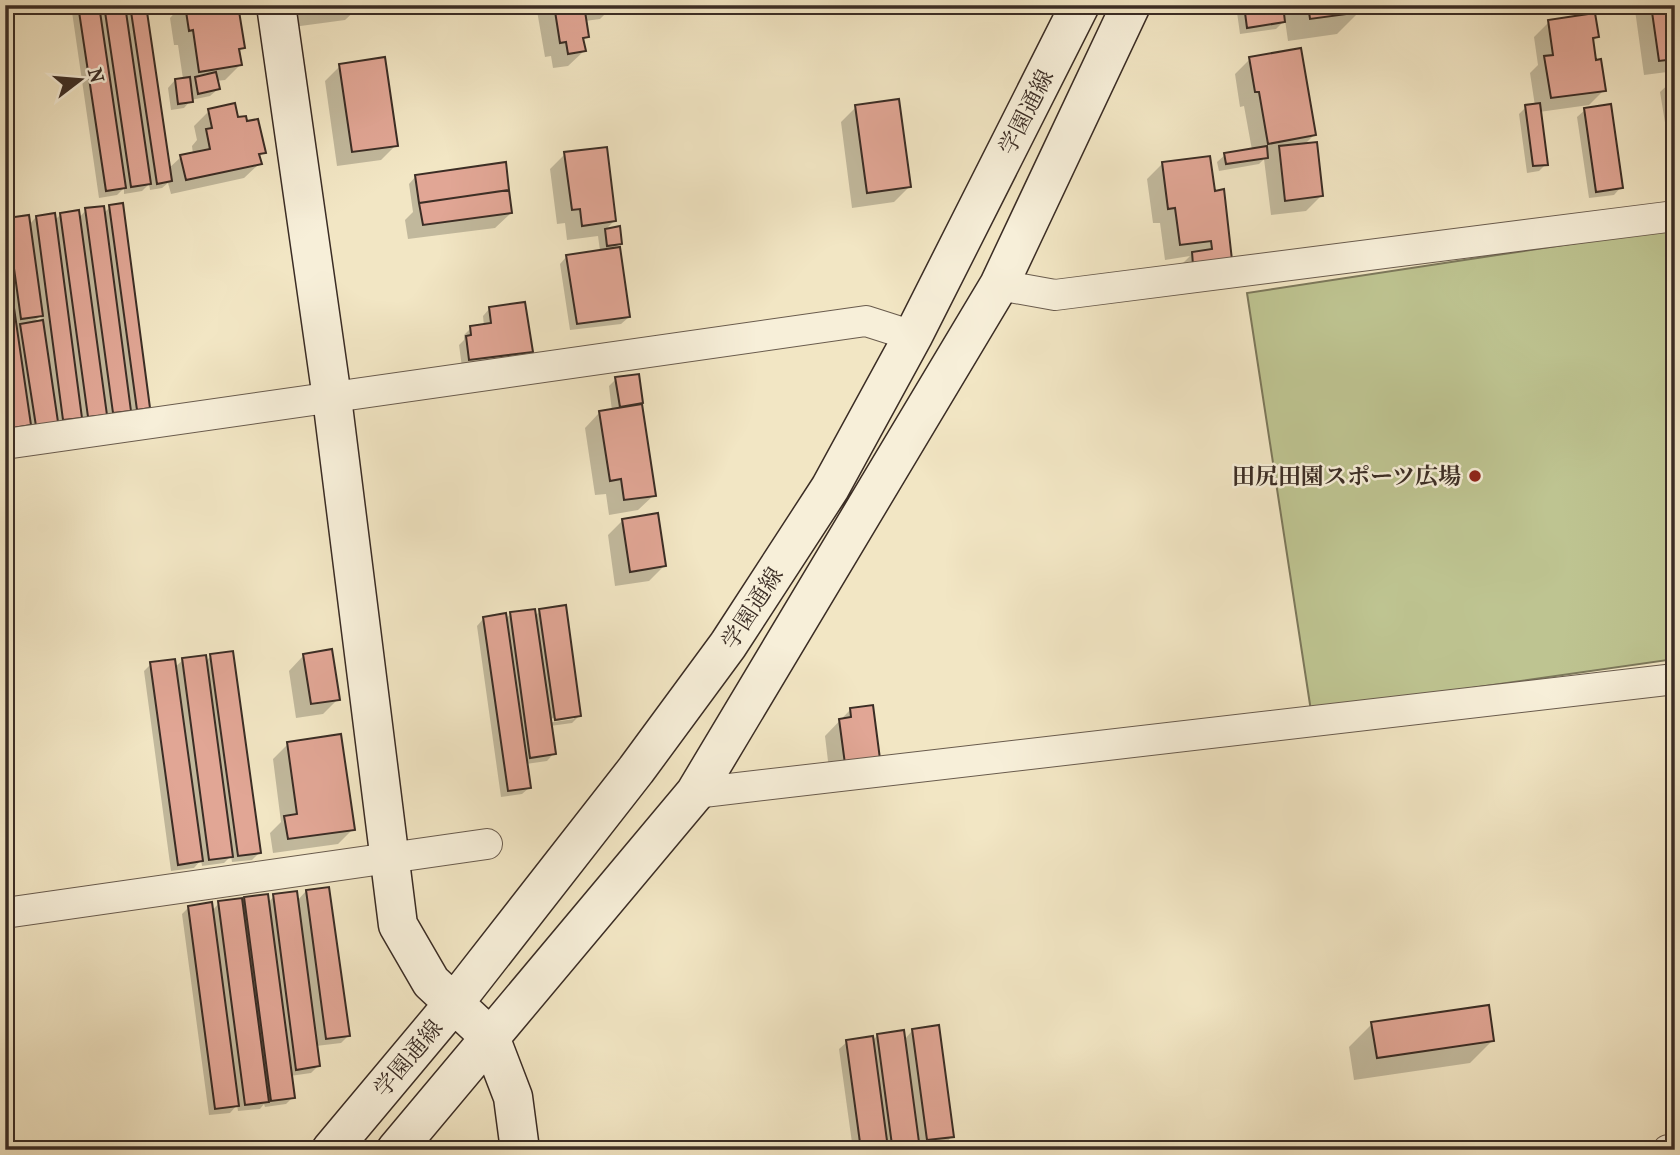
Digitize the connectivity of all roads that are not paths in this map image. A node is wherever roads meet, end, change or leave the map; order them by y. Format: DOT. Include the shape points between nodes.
graph roads {
  1 [pos="276,5"];
  2 [pos="1080,5"];
  3 [pos="1131,5"];
  4 [pos="1675,216"];
  5 [pos="999,285"];
  6 [pos="913,336"];
  7 [pos="332,398"];
  8 [pos="5,444"];
  9 [pos="1675,679"];
  10 [pos="695,793"];
  11 [pos="486,844"];
  12 [pos="388,859"];
  13 [pos="5,913"];
  14 [pos="454,1003"];
  15 [pos="490,1037"];
  16 [pos="1675,1149"];
  17 [pos="331,1150"];
  18 [pos="396,1150"];
  19 [pos="520,1150"];
  20 [pos="1668,1150"];
  1 -- 7 [label="street"];
  2 -- 6 [label="street, 学園通線"];
  3 -- 5 [label="street, 学園通線"];
  4 -- 5 [label="street" via="1055,295"];
  5 -- 10 [label="street, 学園通線"];
  6 -- 7 [label="street" via="866,321"];
  6 -- 14 [label="street, 学園通線" via="830,488 728,645"];
  7 -- 8 [label="street"];
  7 -- 12 [label="street"];
  9 -- 10 [label="street"];
  10 -- 15 [label="street, 学園通線"];
  11 -- 12 [label="street"];
  12 -- 13 [label="street"];
  12 -- 14 [label="street" via="398,925 431,982"];
  14 -- 15 [label="street"];
  14 -- 17 [label="street, 学園通線"];
  15 -- 18 [label="street, 学園通線"];
  15 -- 19 [label="street" via="513,1097"];
  16 -- 20 [label="street"];
}
